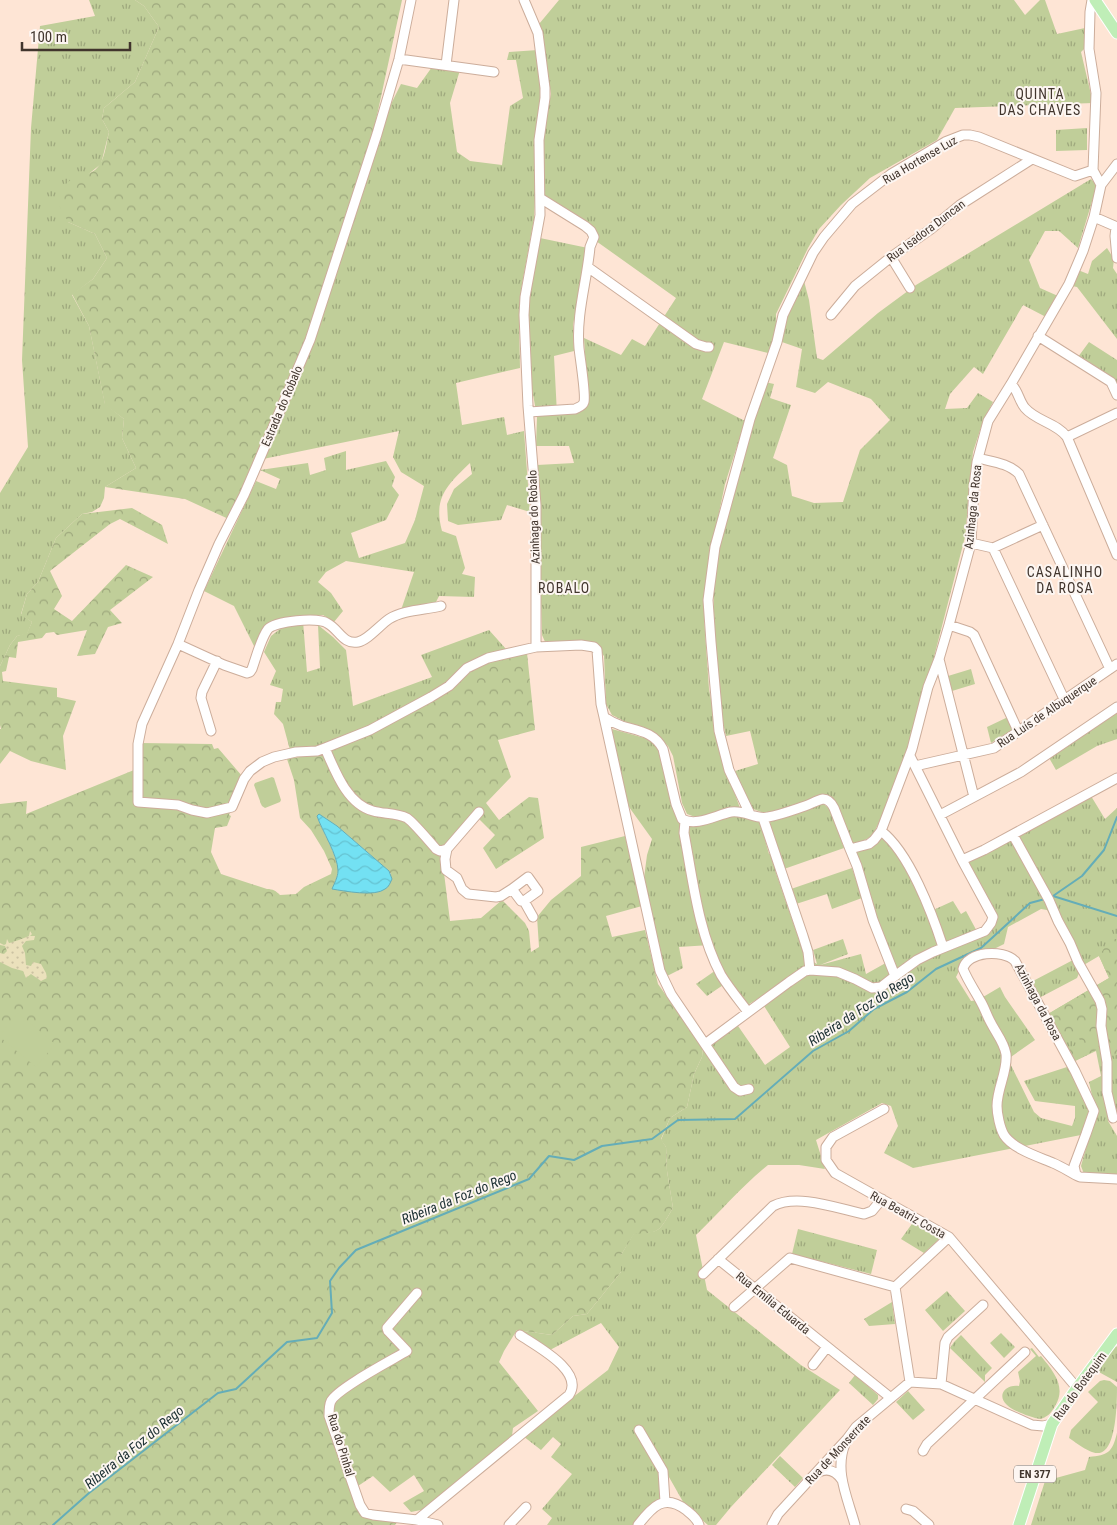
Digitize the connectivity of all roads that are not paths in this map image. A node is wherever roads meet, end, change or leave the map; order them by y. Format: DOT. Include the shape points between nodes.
graph roads {
  1 [pos="411,0"];
  2 [pos="454,0"];
  3 [pos="524,0"];
  4 [pos="1094,0"];
  5 [pos="1117,33"];
  6 [pos="399,59"];
  7 [pos="446,65"];
  8 [pos="494,72"];
  9 [pos="1012,151"];
  10 [pos="1032,159"];
  11 [pos="1117,164"];
  12 [pos="1014,170"];
  13 [pos="1094,170"];
  14 [pos="1101,185"];
  15 [pos="540,198"];
  16 [pos="1094,218"];
  17 [pos="1117,227"];
  18 [pos="891,257"];
  19 [pos="1117,258"];
  20 [pos="588,268"];
  21 [pos="910,288"];
  22 [pos="831,315"];
  23 [pos="1038,336"];
  24 [pos="709,347"];
  25 [pos="1011,384"];
  26 [pos="1117,395"];
  27 [pos="529,412"];
  28 [pos="1117,413"];
  29 [pos="1067,437"];
  30 [pos="978,458"];
  31 [pos="1043,525"];
  32 [pos="971,544"];
  33 [pos="993,548"];
  34 [pos="1117,555"];
  35 [pos="441,606"];
  36 [pos="949,625"];
  37 [pos="178,644"];
  38 [pos="536,647"];
  39 [pos="939,659"];
  40 [pos="217,661"];
  41 [pos="1114,666"];
  42 [pos="1064,699"];
  43 [pos="1117,707"];
  44 [pos="604,717"];
  45 [pos="1018,730"];
  46 [pos="211,731"];
  47 [pos="326,748"];
  48 [pos="964,754"];
  49 [pos="910,756"];
  50 [pos="915,766"];
  51 [pos="1117,778"];
  52 [pos="974,797"];
  53 [pos="479,812"];
  54 [pos="750,814"];
  55 [pos="940,815"];
  56 [pos="763,818"];
  57 [pos="685,821"];
  58 [pos="881,831"];
  59 [pos="1013,835"];
  60 [pos="447,849"];
  61 [pos="850,849"];
  62 [pos="962,860"];
  63 [pos="512,889"];
  64 [pos="521,901"];
  65 [pos="533,917"];
  66 [pos="943,947"];
  67 [pos="810,970"];
  68 [pos="895,976"];
  69 [pos="748,1012"];
  70 [pos="704,1044"];
  71 [pos="749,1089"];
  72 [pos="884,1109"];
  73 [pos="1094,1110"];
  74 [pos="1115,1119"];
  75 [pos="1076,1175"];
  76 [pos="1117,1178"];
  77 [pos="882,1199"];
  78 [pos="949,1237"];
  79 [pos="718,1259"];
  80 [pos="703,1274"];
  81 [pos="895,1286"];
  82 [pos="755,1288"];
  83 [pos="417,1293"];
  84 [pos="983,1306"];
  85 [pos="734,1307"];
  86 [pos="1117,1334"];
  87 [pos="520,1335"];
  88 [pos="827,1347"];
  89 [pos="1024,1352"];
  90 [pos="813,1365"];
  91 [pos="910,1382"];
  92 [pos="941,1384"];
  93 [pos="1077,1388"];
  94 [pos="891,1398"];
  95 [pos="975,1399"];
  96 [pos="1052,1424"];
  97 [pos="639,1430"];
  98 [pos="847,1439"];
  99 [pos="923,1452"];
  100 [pos="815,1474"];
  101 [pos="842,1480"];
  102 [pos="665,1502"];
  103 [pos="526,1507"];
  104 [pos="906,1509"];
  105 [pos="417,1520"];
  106 [pos="438,1525"];
  107 [pos="509,1525"];
  108 [pos="638,1525"];
  109 [pos="699,1525"];
  110 [pos="772,1525"];
  111 [pos="856,1525"];
  112 [pos="929,1525"];
  113 [pos="1019,1525"];
  1 -- 6 [label="street, Estrada do Robalo"];
  2 -- 7 [label="street"];
  3 -- 15 [label="street, Azinhaga do Robalo" via="538,33 545,88 539,140"];
  4 -- 5 [label="main road"];
  4 -- 13 [label="street" via="1090,12 1089,49 1096,93"];
  6 -- 7 [label="street"];
  6 -- 37 [label="street, Estrada do Robalo" via="310,340"];
  7 -- 8 [label="street"];
  9 -- 10 [label="street, Rua Hortense Luz"];
  9 -- 12 [label="street"];
  9 -- 54 [label="street, Rua Hortense Luz" via="963,135 891,174 852,204 824,237 783,315 715,547 708,600 719,731 729,770"];
  10 -- 12 [label="street, Rua Isadora Duncan"];
  10 -- 13 [label="street, Rua Hortense Luz" via="1075,176"];
  11 -- 14 [label="street, Azinhaga da Rosa"];
  12 -- 18 [label="street, Rua Isadora Duncan" via="960,205"];
  13 -- 14 [label="street"];
  14 -- 16 [label="street, Azinhaga da Rosa"];
  15 -- 20 [label="street" via="593,234"];
  15 -- 27 [label="street, Azinhaga do Robalo" via="524,306"];
  16 -- 17 [label="street"];
  16 -- 23 [label="street, Azinhaga da Rosa" via="1069,284"];
  17 -- 19 [label="street" via="1114,236"];
  18 -- 21 [label="street"];
  18 -- 22 [label="street, Rua Isadora Duncan" via="855,286"];
  20 -- 24 [label="street" via="696,344"];
  20 -- 27 [label="street" via="579,343 584,402 575,409"];
  23 -- 25 [label="street, Azinhaga da Rosa"];
  23 -- 26 [label="street" via="1111,382"];
  25 -- 29 [label="street" via="1024,408"];
  25 -- 30 [label="street, Azinhaga da Rosa" via="988,421"];
  27 -- 38 [label="street, Azinhaga do Robalo" via="536,505"];
  28 -- 29 [label="street"];
  29 -- 34 [label="street"];
  30 -- 31 [label="street" via="1012,467 1020,474"];
  30 -- 32 [label="street, Azinhaga da Rosa"];
  31 -- 33 [label="street"];
  31 -- 41 [label="street"];
  32 -- 33 [label="street"];
  32 -- 36 [label="street, Azinhaga da Rosa"];
  33 -- 42 [label="street"];
  35 -- 40 [label="street" via="390,618 357,643 345,640 323,620 302,620 273,626 266,631 250,672 242,672"];
  36 -- 39 [label="street, Azinhaga da Rosa"];
  36 -- 45 [label="street" via="974,635"];
  37 -- 40 [label="street"];
  37 -- 47 [label="street, Estrada do Robalo" via="139,734 138,802 178,805 207,813 226,809 232,807 250,771 262,762 296,752"];
  38 -- 44 [label="street" via="581,644 594,647 598,655"];
  38 -- 47 [label="street" via="488,658 466,668 449,686 410,709"];
  39 -- 48 [label="street"];
  39 -- 49 [label="street, Azinhaga da Rosa"];
  40 -- 46 [label="street" via="201,698"];
  41 -- 42 [label="street, Rua Luís de Albuquerque"];
  42 -- 45 [label="street, Rua Luís de Albuquerque"];
  43 -- 52 [label="street" via="1034,764"];
  44 -- 57 [label="street" via="615,724 653,736 660,743 680,817"];
  44 -- 70 [label="street" via="660,971"];
  45 -- 48 [label="street, Rua Luís de Albuquerque" via="994,748"];
  47 -- 60 [label="street" via="340,779 358,804 408,819 436,849"];
  48 -- 50 [label="street, Rua Luís de Albuquerque"];
  48 -- 52 [label="street"];
  49 -- 50 [label="street"];
  49 -- 58 [label="street, Azinhaga da Rosa"];
  50 -- 55 [label="street"];
  51 -- 59 [label="street"];
  52 -- 55 [label="street"];
  53 -- 60 [label="street"];
  54 -- 56 [label="street"];
  54 -- 57 [label="street" via="741,811 696,822"];
  55 -- 62 [label="street"];
  56 -- 61 [label="street" via="827,800 834,808"];
  56 -- 67 [label="street" via="808,952"];
  57 -- 69 [label="street" via="684,833 704,930 722,977"];
  58 -- 61 [label="street" via="869,844"];
  58 -- 66 [label="street" via="896,846 914,877"];
  59 -- 62 [label="street"];
  59 -- 74 [label="street" via="1100,1001 1107,1092"];
  60 -- 63 [label="street" via="446,870 457,878 468,894 496,897"];
  61 -- 68 [label="street"];
  62 -- 66 [label="street" via="992,914 992,921 986,931"];
  63 -- 64 [label="street"];
  63 -- 65 [label="street" via="528,877 538,891 524,901"];
  66 -- 68 [label="street"];
  67 -- 68 [label="street" via="838,972 872,988 881,987"];
  67 -- 69 [label="street"];
  69 -- 70 [label="street"];
  70 -- 71 [label="street" via="734,1087 740,1091"];
  72 -- 77 [label="street, Rua Beatriz Costa" via="833,1137 826,1146 826,1160 834,1174"];
  73 -- 74 [label="street"];
  73 -- 75 [label="street" via="1074,1166"];
  73 -- 75 [label="street, Azinhaga da Rosa" via="1016,961 998,953 982,954 968,960 963,969 1006,1053 997,1107 1004,1135 1016,1146"];
  75 -- 76 [label="street, Azinhaga da Rosa"];
  77 -- 78 [label="street, Rua Beatriz Costa"];
  77 -- 79 [label="street" via="872,1211 864,1214 818,1203 778,1203"];
  78 -- 81 [label="street"];
  78 -- 93 [label="street, Rua Beatriz Costa"];
  79 -- 80 [label="street"];
  79 -- 82 [label="street, Rua Emília Eduarda"];
  81 -- 82 [label="street" via="790,1258"];
  81 -- 91 [label="street"];
  82 -- 85 [label="street"];
  82 -- 88 [label="street, Rua Emília Eduarda"];
  83 -- 105 [label="street, Rua do Pinhal" via="387,1328 412,1353 366,1374 336,1395 329,1407 329,1416 365,1512"];
  84 -- 92 [label="street" via="945,1342"];
  86 -- 93 [label="main road, Rua do Botequim / EN 377"];
  87 -- 105 [label="street" via="564,1367 573,1382 570,1396"];
  88 -- 90 [label="street"];
  88 -- 94 [label="street, Rua Emília Eduarda"];
  89 -- 95 [label="street"];
  91 -- 92 [label="street"];
  91 -- 94 [label="street, Rua de Monserrate"];
  92 -- 95 [label="street"];
  93 -- 96 [label="main road, Rua do Botequim / EN 377"];
  94 -- 98 [label="street, Rua de Monserrate" via="856,1427"];
  95 -- 96 [label="street" via="1032,1425"];
  95 -- 99 [label="street" via="927,1444"];
  96 -- 113 [label="main road, Rua do Botequim / EN 377"];
  97 -- 102 [label="street" via="663,1471"];
  98 -- 100 [label="street, Rua de Monserrate"];
  98 -- 101 [label="street" via="840,1460"];
  100 -- 101 [label="street" via="830,1470"];
  100 -- 110 [label="street, Rua de Monserrate" via="778,1514"];
  101 -- 111 [label="street"];
  102 -- 108 [label="street" via="648,1512"];
  102 -- 109 [label="street" via="681,1506"];
  103 -- 107 [label="street"];
  104 -- 112 [label="street"];
  105 -- 106 [label="street, Rua do Pinhal"];
}
